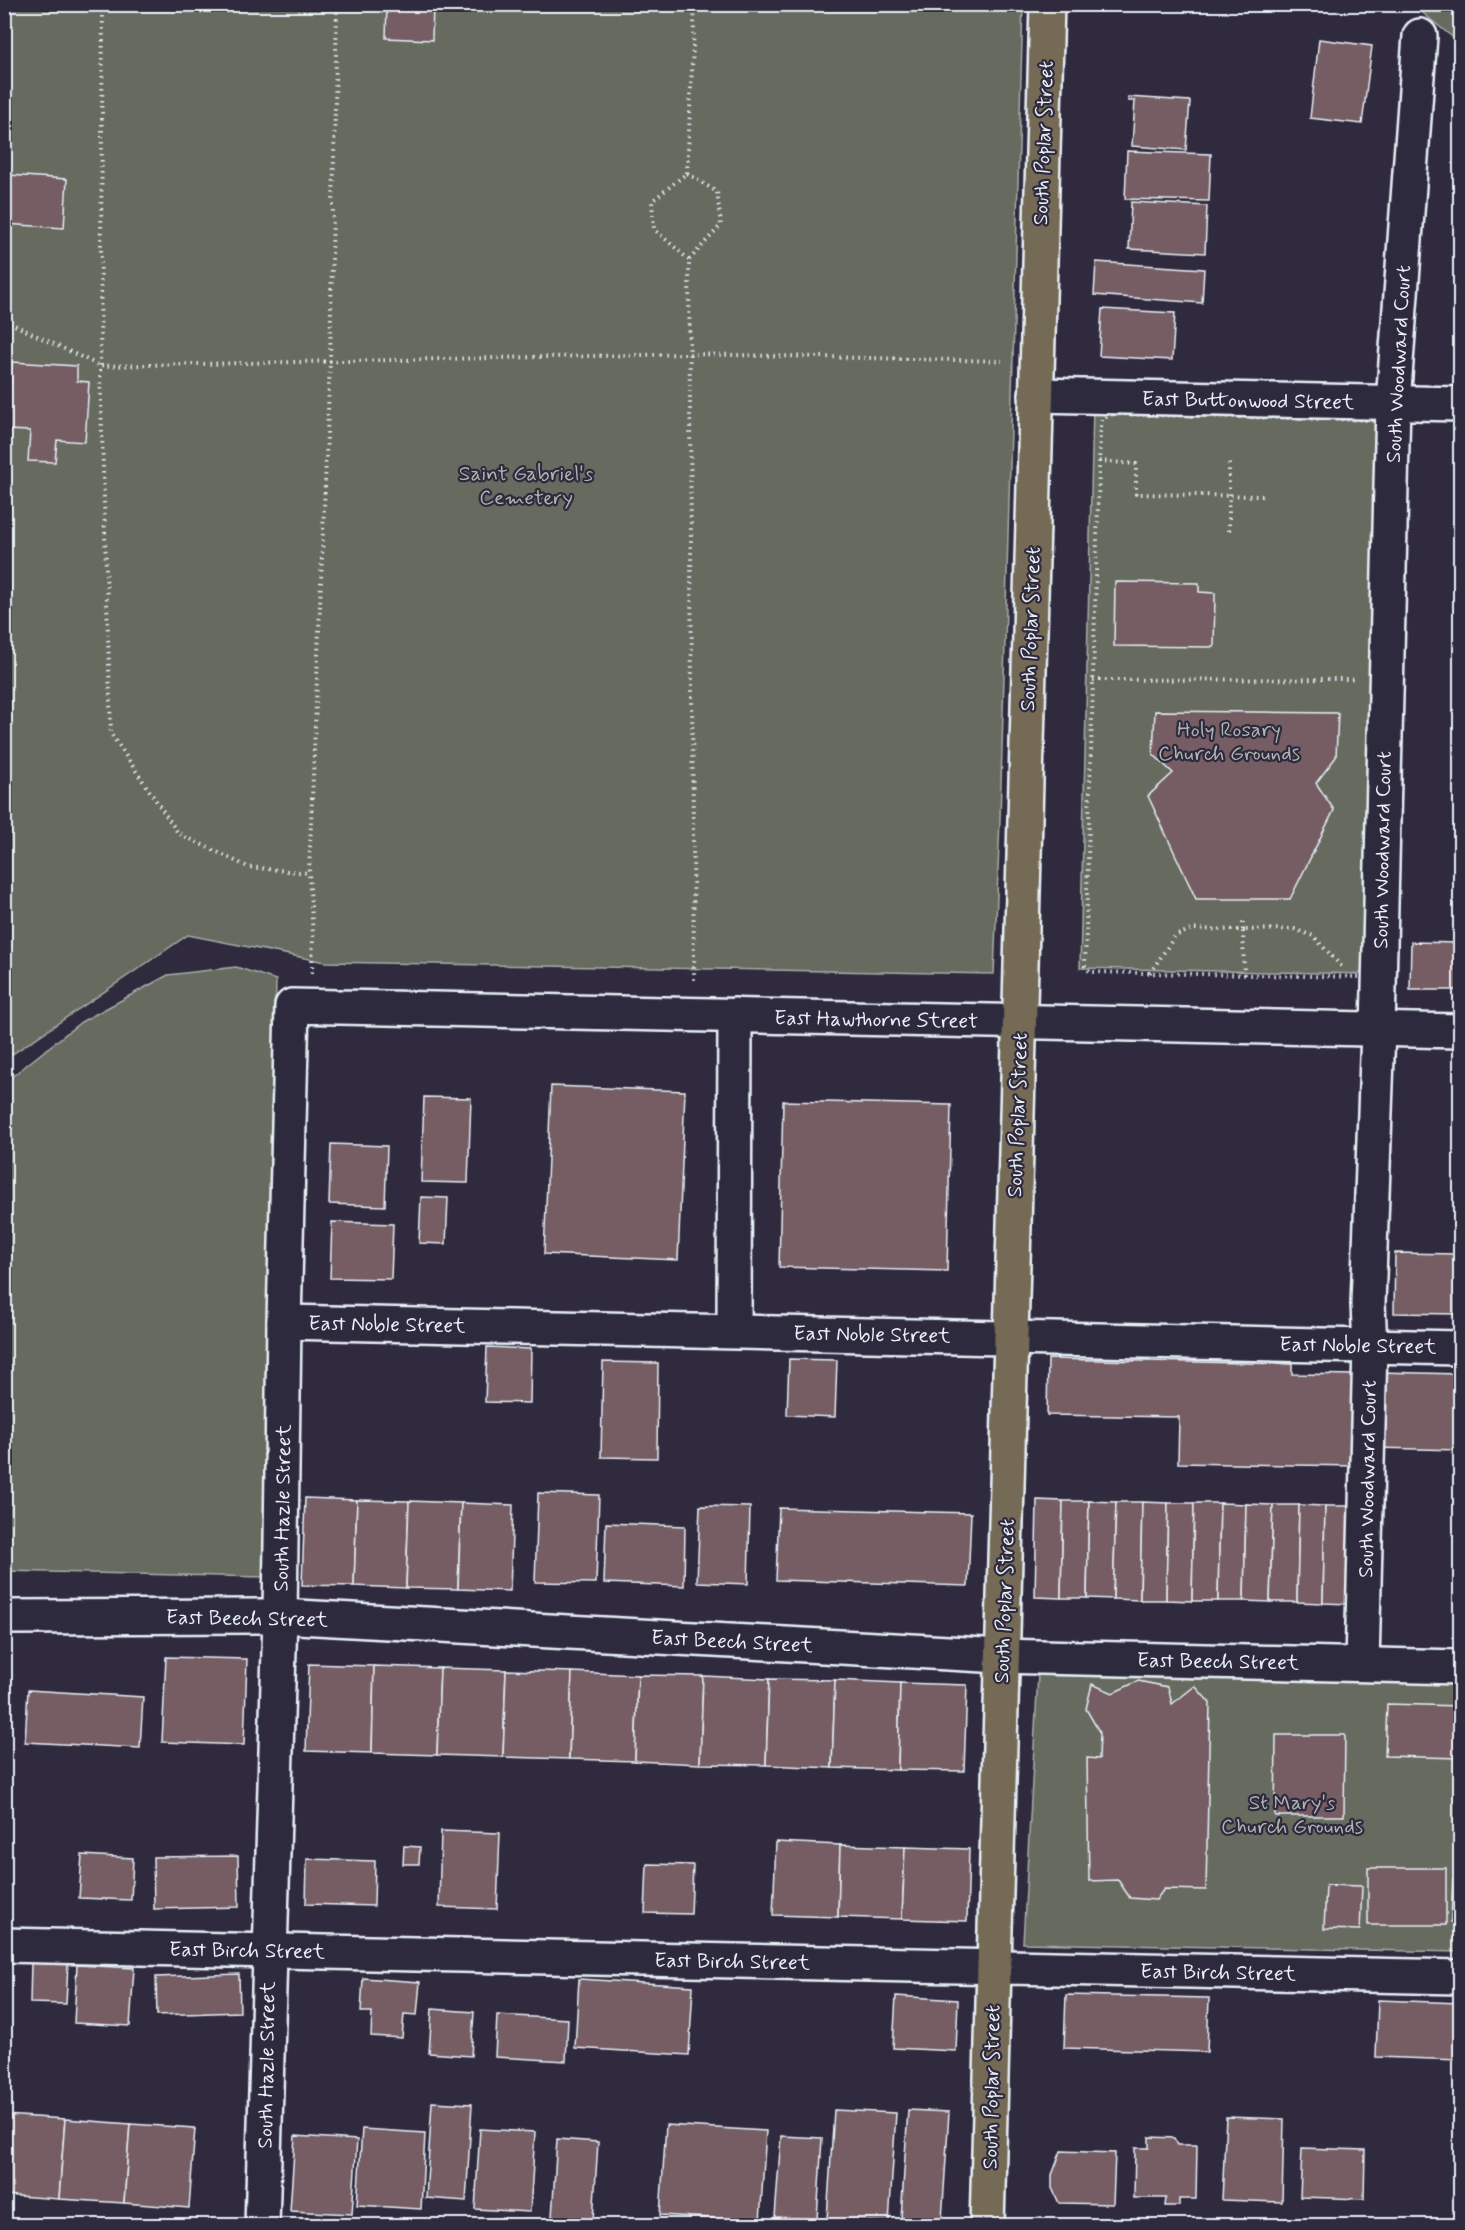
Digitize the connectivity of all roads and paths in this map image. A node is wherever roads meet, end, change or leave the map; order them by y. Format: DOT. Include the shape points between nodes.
graph roads {
  1 [pos="104,4"];
  2 [pos="337,4"];
  3 [pos="695,4"];
  4 [pos="1047,4"];
  5 [pos="1420,36"];
  6 [pos="687,173"];
  7 [pos="689,260"];
  8 [pos="4,320"];
  9 [pos="688,354"];
  10 [pos="941,359"];
  11 [pos="330,362"];
  12 [pos="100,366"];
  13 [pos="1036,395"];
  14 [pos="1393,403"];
  15 [pos="1461,404"];
  16 [pos="1230,460"];
  17 [pos="1099,461"];
  18 [pos="1229,496"];
  19 [pos="1264,496"];
  20 [pos="1229,531"];
  21 [pos="1366,678"];
  22 [pos="1378,678"];
  23 [pos="1354,679"];
  24 [pos="1092,680"];
  25 [pos="309,873"];
  26 [pos="1243,920"];
  27 [pos="1243,930"];
  28 [pos="1149,973"];
  29 [pos="1244,975"];
  30 [pos="1352,977"];
  31 [pos="301,1006"];
  32 [pos="695,1015"];
  33 [pos="735,1016"];
  34 [pos="1020,1022"];
  35 [pos="1378,1030"];
  36 [pos="1461,1031"];
  37 [pos="284,1322"];
  38 [pos="734,1331"];
  39 [pos="1011,1338"];
  40 [pos="1370,1346"];
  41 [pos="1461,1348"];
  42 [pos="280,1616"];
  43 [pos="4,1617"];
  44 [pos="1002,1656"];
  45 [pos="1362,1664"];
  46 [pos="1461,1666"];
  47 [pos="4,1945"];
  48 [pos="269,1951"];
  49 [pos="994,1967"];
  50 [pos="1461,1977"];
  51 [pos="262,2226"];
  52 [pos="987,2226"];
  1 -- 12 [label="path"];
  2 -- 11 [label="path"];
  3 -- 6 [label="path"];
  4 -- 13 [label="main road, South Poplar Street"];
  5 -- 14 [label="street, South Woodward Court"];
  6 -- 7 [label="path" via="717,192 721,225"];
  6 -- 7 [label="path" via="652,201 654,229"];
  7 -- 9 [label="path"];
  8 -- 12 [label="path"];
  9 -- 10 [label="path"];
  9 -- 11 [label="path"];
  9 -- 32 [label="path"];
  11 -- 12 [label="path"];
  11 -- 25 [label="path"];
  12 -- 25 [label="path" via="111,734 178,833 248,867"];
  13 -- 14 [label="street, East Buttonwood Street"];
  13 -- 34 [label="main road, South Poplar Street"];
  14 -- 15 [label="street, East Buttonwood Street"];
  14 -- 35 [label="street, South Woodward Court"];
  16 -- 18 [label="path"];
  17 -- 18 [label="path" via="1136,464 1136,494"];
  17 -- 22 [label="path" via="1102,419 1113,414 1382,422"];
  17 -- 24 [label="path"];
  18 -- 19 [label="path"];
  18 -- 20 [label="path"];
  21 -- 22 [label="path"];
  22 -- 30 [label="path" via="1371,973"];
  23 -- 24 [label="path"];
  24 -- 28 [label="path" via="1085,966 1090,972"];
  25 -- 31 [label="path" via="313,936"];
  26 -- 27 [label="path"];
  27 -- 28 [label="path" via="1192,929 1175,936"];
  27 -- 29 [label="path"];
  27 -- 30 [label="path" via="1294,929 1313,936"];
  28 -- 29 [label="path"];
  29 -- 30 [label="path"];
  31 -- 32 [label="street, East Hawthorne Street"];
  31 -- 37 [label="street, South Hazle Street"];
  32 -- 33 [label="street, East Hawthorne Street"];
  33 -- 34 [label="street, East Hawthorne Street"];
  33 -- 38 [label="street"];
  34 -- 35 [label="street, East Hawthorne Street"];
  34 -- 39 [label="main road, South Poplar Street"];
  35 -- 36 [label="street, East Hawthorne Street"];
  35 -- 40 [label="street, South Woodward Court" via="1368,1304"];
  37 -- 38 [label="street, East Noble Street"];
  37 -- 42 [label="street, South Hazle Street"];
  38 -- 39 [label="street, East Noble Street"];
  39 -- 40 [label="street, East Noble Street"];
  39 -- 44 [label="main road, South Poplar Street"];
  40 -- 41 [label="street, East Noble Street"];
  40 -- 45 [label="street, South Woodward Court"];
  42 -- 43 [label="street, East Beech Street"];
  42 -- 44 [label="street, East Beech Street"];
  42 -- 48 [label="street, South Hazle Street"];
  44 -- 45 [label="street, East Beech Street"];
  44 -- 49 [label="main road, South Poplar Street"];
  45 -- 46 [label="street, East Beech Street"];
  47 -- 48 [label="street, East Birch Street"];
  48 -- 49 [label="street, East Birch Street"];
  48 -- 51 [label="street, South Hazle Street"];
  49 -- 50 [label="street, East Birch Street"];
  49 -- 52 [label="main road, South Poplar Street"];
}
